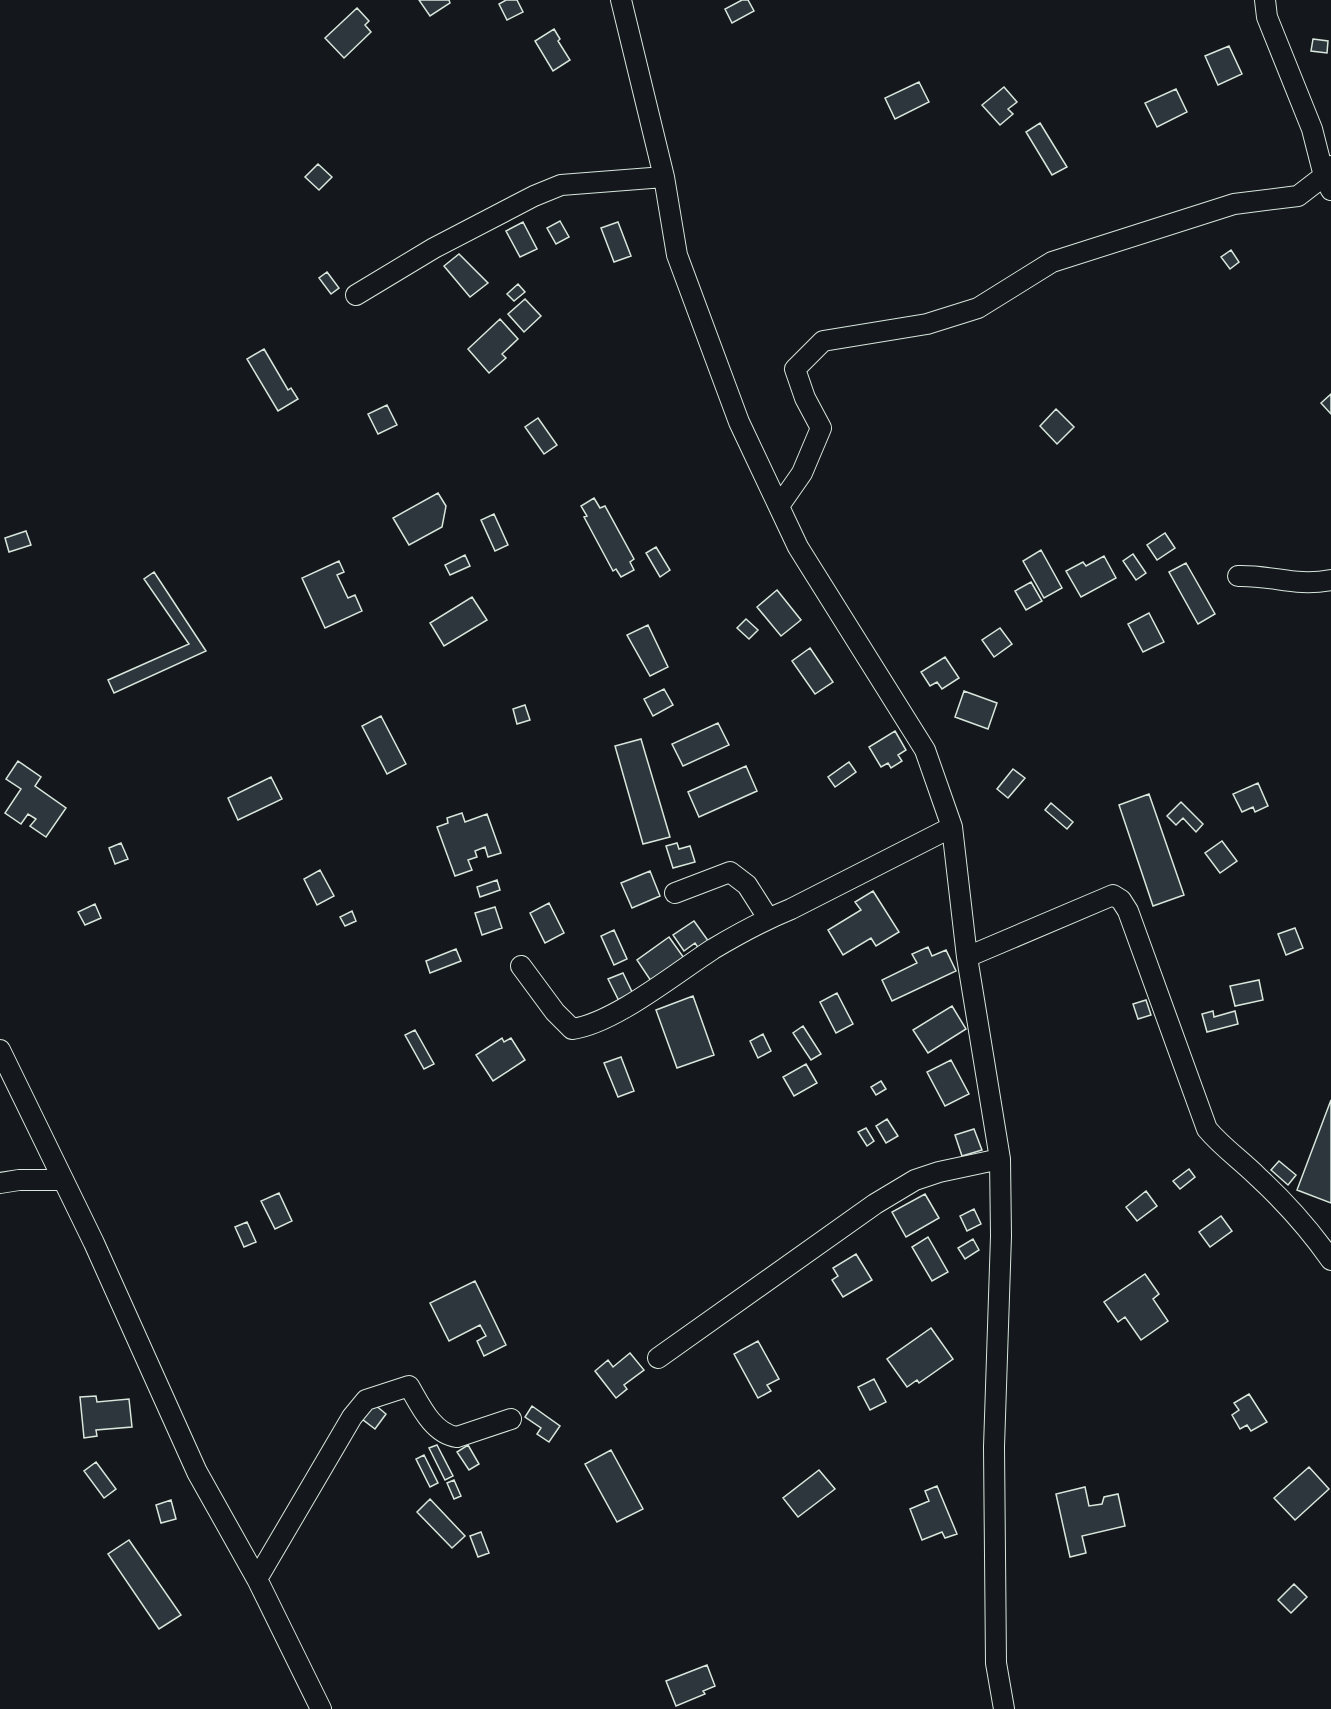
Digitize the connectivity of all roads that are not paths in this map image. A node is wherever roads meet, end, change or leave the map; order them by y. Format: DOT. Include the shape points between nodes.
graph roads {
  1 [pos="621,0"];
  2 [pos="1265,0"];
  3 [pos="664,177"];
  4 [pos="1329,177"];
  5 [pos="356,295"];
  6 [pos="779,506"];
  7 [pos="1238,576"];
  8 [pos="1331,580"];
  9 [pos="952,827"];
  10 [pos="675,893"];
  11 [pos="768,918"];
  12 [pos="967,957"];
  13 [pos="521,966"];
  14 [pos="0,1050"];
  15 [pos="1000,1159"];
  16 [pos="63,1180"];
  17 [pos="0,1183"];
  18 [pos="1331,1260"];
  19 [pos="658,1358"];
  20 [pos="511,1419"];
  21 [pos="257,1579"];
  22 [pos="321,1709"];
  23 [pos="1004,1709"];
  1 -- 3 [label="street"];
  2 -- 4 [label="street" via="1267,17"];
  3 -- 5 [label="street" via="561,185 534,195"];
  3 -- 6 [label="street" via="677,255 740,422"];
  4 -- 6 [label="street" via="1298,196 1234,204 1052,262 978,308 927,324 823,341 795,369 821,428 802,473"];
  6 -- 9 [label="street" via="798,547 925,750"];
  7 -- 8 [label="street" via="1255,575 1303,584"];
  9 -- 11 [label="street"];
  9 -- 12 [label="street"];
  10 -- 11 [label="street" via="730,872 747,885"];
  11 -- 13 [label="street" via="588,1027 572,1029"];
  12 -- 15 [label="street"];
  12 -- 18 [label="street" via="1113,896 1121,900 1208,1129 1224,1149 1291,1210"];
  14 -- 16 [label="street"];
  15 -- 19 [label="street" via="915,1180 875,1204"];
  15 -- 23 [label="street" via="994,1470 996,1663"];
  16 -- 17 [label="street"];
  16 -- 21 [label="street" via="197,1472"];
  20 -- 21 [label="street" via="457,1437 444,1434 409,1386 366,1400 352,1417"];
  21 -- 22 [label="street"];
}
